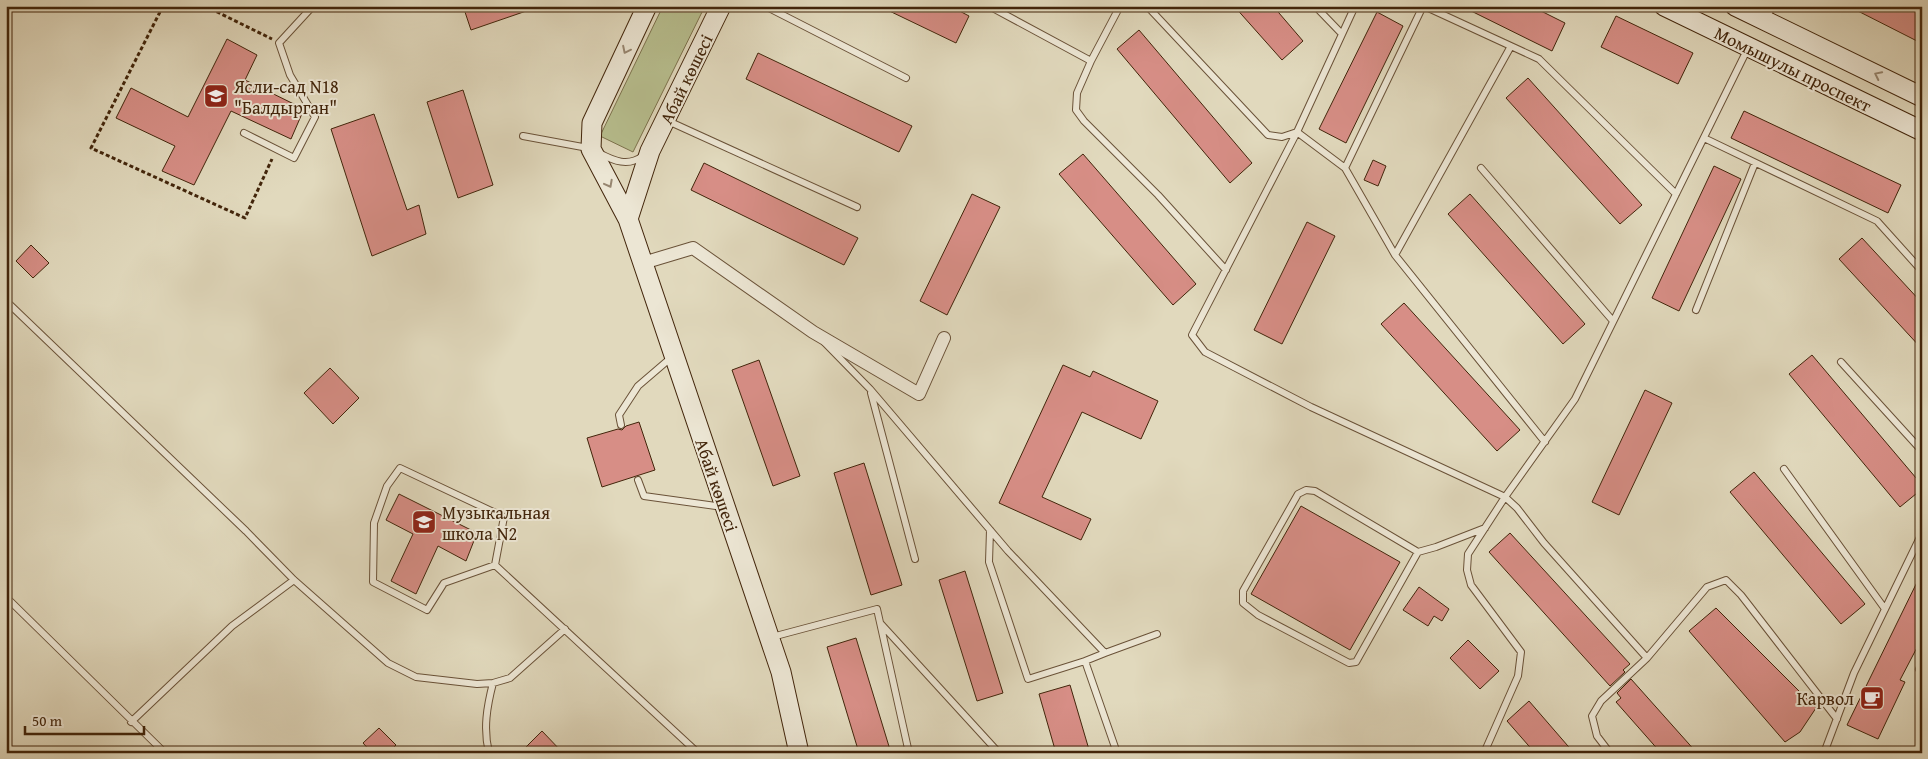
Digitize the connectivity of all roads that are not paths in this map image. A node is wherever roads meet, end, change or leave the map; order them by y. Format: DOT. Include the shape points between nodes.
graph roads {
  1 [pos="314,6"];
  2 [pos="648,6"];
  3 [pos="721,6"];
  4 [pos="765,6"];
  5 [pos="989,6"];
  6 [pos="1120,6"];
  7 [pos="1147,6"];
  8 [pos="1315,6"];
  9 [pos="1355,6"];
  10 [pos="1424,6"];
  11 [pos="1664,6"];
  12 [pos="1735,6"];
  13 [pos="1766,13"];
  14 [pos="1342,34"];
  15 [pos="1511,46"];
  16 [pos="1748,47"];
  17 [pos="1091,61"];
  18 [pos="906,78"];
  19 [pos="1922,97"];
  20 [pos="666,120"];
  21 [pos="1922,131"];
  22 [pos="1297,132"];
  23 [pos="244,133"];
  24 [pos="523,136"];
  25 [pos="1704,138"];
  26 [pos="591,149"];
  27 [pos="650,151"];
  28 [pos="1756,163"];
  29 [pos="1344,168"];
  30 [pos="1481,168"];
  31 [pos="1676,194"];
  32 [pos="857,207"];
  33 [pos="628,219"];
  34 [pos="1395,255"];
  35 [pos="643,263"];
  36 [pos="1226,270"];
  37 [pos="1922,271"];
  38 [pos="6,300"];
  39 [pos="1696,310"];
  40 [pos="1613,321"];
  41 [pos="813,332"];
  42 [pos="944,338"];
  43 [pos="674,355"];
  44 [pos="1842,362"];
  45 [pos="870,389"];
  46 [pos="621,425"];
  47 [pos="1545,442"];
  48 [pos="1922,451"];
  49 [pos="1784,469"];
  50 [pos="638,480"];
  51 [pos="1506,497"];
  52 [pos="724,507"];
  53 [pos="1485,528"];
  54 [pos="990,530"];
  55 [pos="1921,535"];
  56 [pos="1418,552"];
  57 [pos="915,559"];
  58 [pos="495,565"];
  59 [pos="294,580"];
  60 [pos="6,597"];
  61 [pos="1885,609"];
  62 [pos="881,623"];
  63 [pos="565,629"];
  64 [pos="1157,634"];
  65 [pos="769,638"];
  66 [pos="1105,653"];
  67 [pos="1647,658"];
  68 [pos="1085,661"];
  69 [pos="493,683"];
  70 [pos="1837,719"];
  71 [pos="131,722"];
  72 [pos="165,753"];
  73 [pos="489,753"];
  74 [pos="698,753"];
  75 [pos="798,753"];
  76 [pos="909,753"];
  77 [pos="999,753"];
  78 [pos="1117,753"];
  79 [pos="1484,753"];
  80 [pos="1610,753"];
  81 [pos="1824,753"];
  1 -- 23 [label="lane" via="279,43 290,75 315,117 294,158"];
  2 -- 26 [label="street, one-way" via="592,123"];
  3 -- 20 [label="street, Абай көшесі"];
  4 -- 18 [label="lane"];
  5 -- 17 [label="lane"];
  6 -- 17 [label="lane"];
  7 -- 22 [label="lane" via="1268,135 1282,137"];
  8 -- 14 [label="lane"];
  9 -- 14 [label="lane"];
  10 -- 15 [label="lane"];
  10 -- 29 [label="lane"];
  11 -- 16 [label="street, Момышулы проспект"];
  12 -- 13 [label="street, Момышулы проспект"];
  13 -- 16 [label="street"];
  19 -- 13 [label="street, Момышулы проспект, one-way"];
  14 -- 22 [label="lane"];
  15 -- 31 [label="lane" via="1539,59"];
  15 -- 34 [label="lane"];
  16 -- 21 [label="street, Момышулы проспект"];
  16 -- 25 [label="lane"];
  17 -- 36 [label="lane" via="1077,93 1076,110"];
  20 -- 27 [label="street, Абай көшесі"];
  20 -- 32 [label="lane"];
  22 -- 29 [label="lane"];
  22 -- 36 [label="lane"];
  24 -- 26 [label="lane"];
  25 -- 28 [label="lane"];
  25 -- 31 [label="lane"];
  26 -- 27 [label="lane" via="617,162 636,161"];
  26 -- 33 [label="street, Абай көшесі, one-way"];
  27 -- 33 [label="street, Абай көшесі"];
  28 -- 37 [label="lane" via="1877,221"];
  28 -- 39 [label="lane"];
  29 -- 34 [label="lane"];
  30 -- 40 [label="lane"];
  31 -- 40 [label="lane"];
  33 -- 35 [label="street, Абай көшесі"];
  34 -- 47 [label="lane"];
  35 -- 41 [label="street" via="693,248"];
  35 -- 43 [label="street, Абай көшесі"];
  36 -- 51 [label="lane" via="1192,335 1205,352 1311,407"];
  38 -- 59 [label="lane"];
  40 -- 47 [label="lane" via="1575,399"];
  41 -- 42 [label="street" via="919,394"];
  41 -- 45 [label="lane"];
  43 -- 46 [label="lane" via="638,386 619,415"];
  43 -- 52 [label="street, Абай көшесі"];
  44 -- 48 [label="lane"];
  45 -- 54 [label="lane"];
  45 -- 57 [label="lane"];
  47 -- 51 [label="lane"];
  49 -- 61 [label="lane"];
  50 -- 52 [label="lane" via="644,496"];
  51 -- 53 [label="lane"];
  51 -- 67 [label="lane"];
  52 -- 65 [label="street, Абай көшесі"];
  53 -- 56 [label="lane"];
  53 -- 79 [label="lane" via="1468,554 1467,570 1471,585 1521,652 1518,676"];
  54 -- 66 [label="lane"];
  54 -- 68 [label="lane" via="990,562 1028,680"];
  55 -- 61 [label="lane"];
  56 -- 56 [label="lane" via="1316,491 1306,490 1298,494 1243,590 1243,603 1258,615 1353,663"];
  58 -- 58 [label="lane" via="444,583 427,610 373,582 374,523 387,486 400,468 504,517"];
  58 -- 63 [label="lane"];
  59 -- 69 [label="lane" via="388,663 402,671 416,677"];
  59 -- 71 [label="lane" via="232,626"];
  60 -- 71 [label="lane"];
  61 -- 70 [label="lane" via="1854,673"];
  62 -- 65 [label="lane" via="877,609"];
  62 -- 76 [label="lane"];
  62 -- 77 [label="lane"];
  63 -- 69 [label="lane" via="510,678"];
  63 -- 74 [label="lane"];
  64 -- 66 [label="lane"];
  65 -- 75 [label="street, Абай көшесі" via="781,672"];
  66 -- 68 [label="lane"];
  67 -- 70 [label="lane" via="1707,587 1726,580"];
  67 -- 80 [label="lane" via="1601,701 1592,716 1597,736"];
  68 -- 78 [label="lane"];
  69 -- 73 [label="lane" via="486,727"];
  70 -- 81 [label="lane"];
  71 -- 72 [label="lane"];
}
